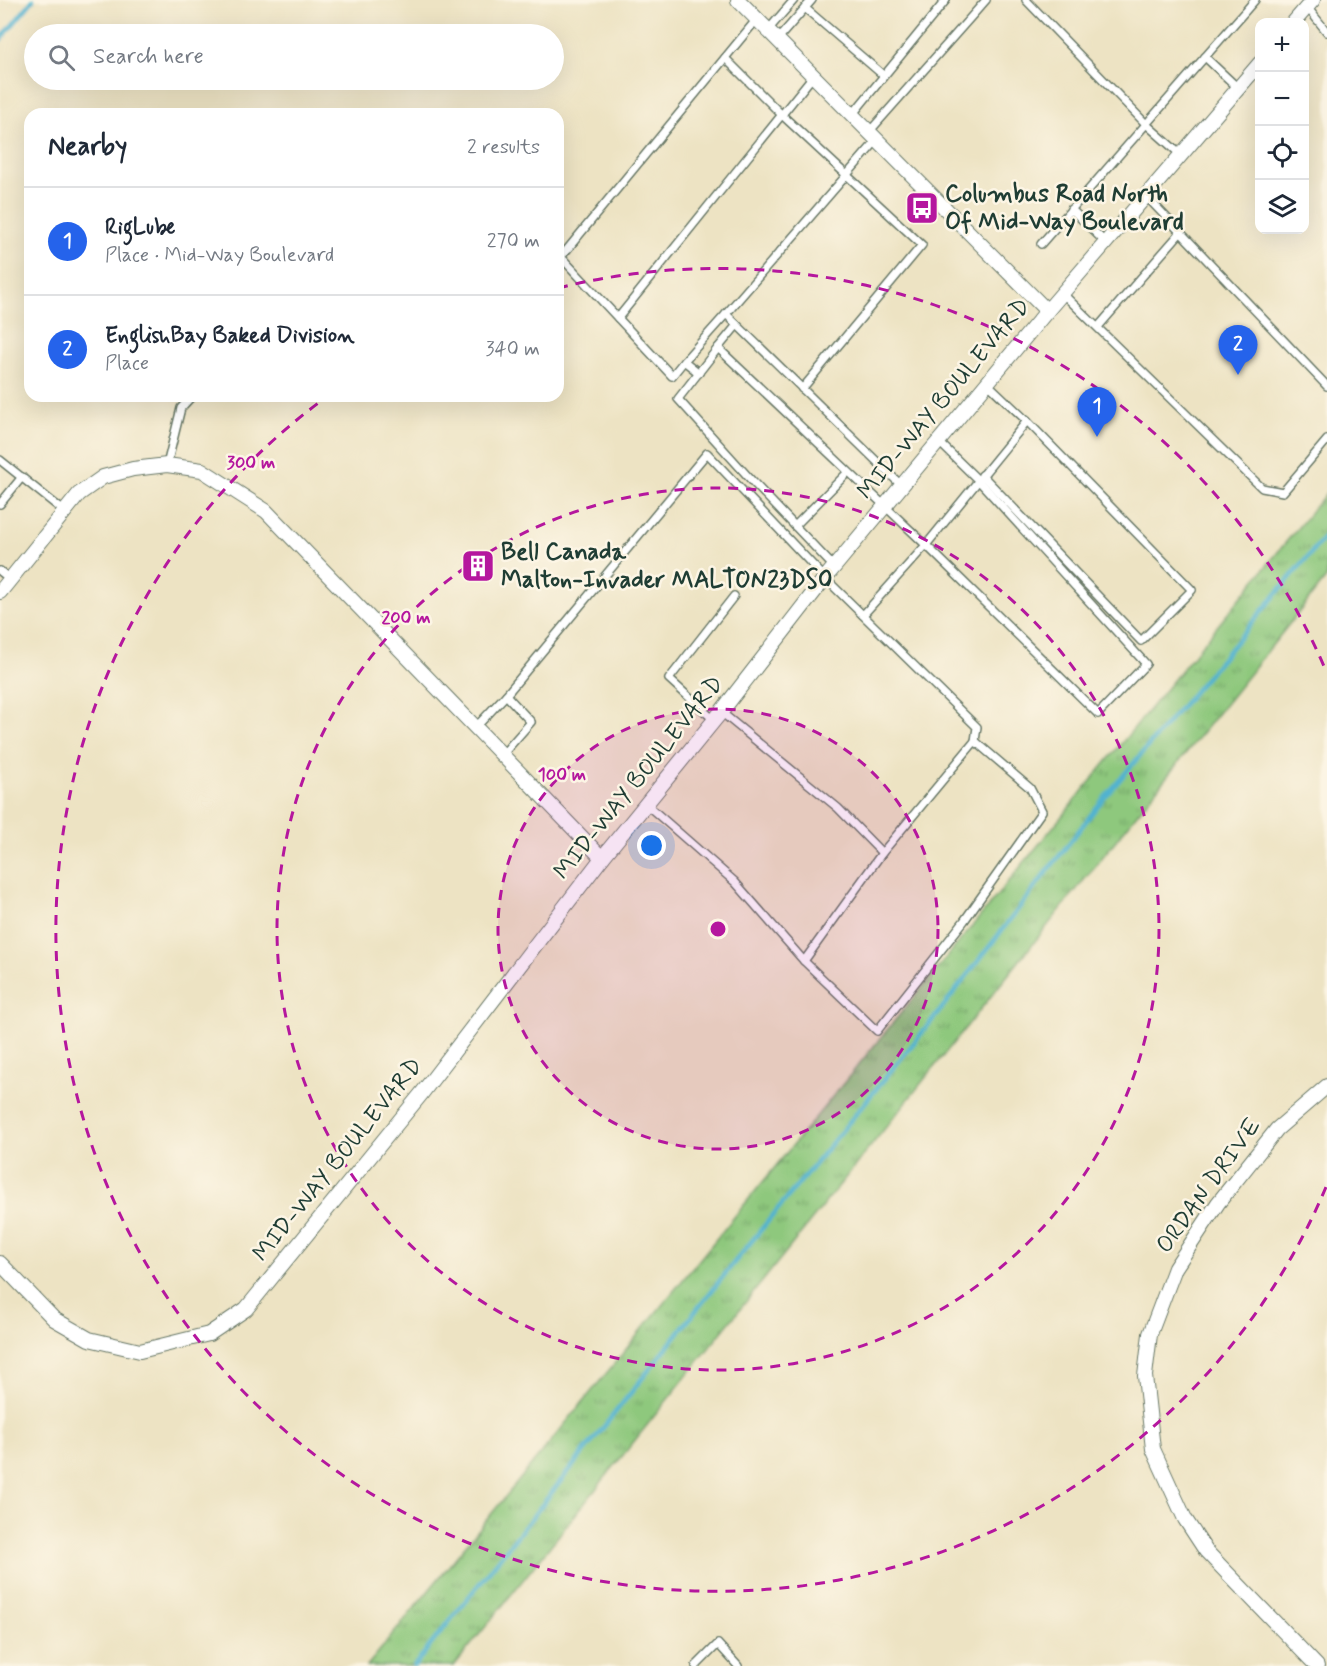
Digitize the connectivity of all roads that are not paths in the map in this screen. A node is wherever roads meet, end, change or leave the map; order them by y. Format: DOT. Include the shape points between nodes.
graph roads {
  1 [pos="738,0"];
  2 [pos="794,0"];
  3 [pos="812,0"];
  4 [pos="946,0"];
  5 [pos="986,0"];
  6 [pos="1026,0"];
  7 [pos="1255,0"];
  8 [pos="1310,4"];
  9 [pos="806,8"];
  10 [pos="1298,18"];
  11 [pos="757,20"];
  12 [pos="1327,32"];
  13 [pos="772,35"];
  14 [pos="1205,57"];
  15 [pos="725,58"];
  16 [pos="1255,69"];
  17 [pos="883,75"];
  18 [pos="813,76"];
  19 [pos="1238,88"];
  20 [pos="782,115"];
  21 [pos="852,115"];
  22 [pos="1146,124"];
  23 [pos="873,136"];
  24 [pos="1181,155"];
  25 [pos="847,175"];
  26 [pos="1146,196"];
  27 [pos="1071,209"];
  28 [pos="1181,232"];
  29 [pos="1106,243"];
  30 [pos="1041,244"];
  31 [pos="564,253"];
  32 [pos="564,260"];
  33 [pos="1062,293"];
  34 [pos="1047,311"];
  35 [pos="726,314"];
  36 [pos="618,318"];
  37 [pos="737,325"];
  38 [pos="1098,327"];
  39 [pos="718,348"];
  40 [pos="684,361"];
  41 [pos="699,373"];
  42 [pos="987,383"];
  43 [pos="1327,386"];
  44 [pos="802,389"];
  45 [pos="186,402"];
  46 [pos="1027,421"];
  47 [pos="1327,440"];
  48 [pos="938,441"];
  49 [pos="0,460"];
  50 [pos="167,465"];
  51 [pos="848,472"];
  52 [pos="22,477"];
  53 [pos="980,477"];
  54 [pos="902,486"];
  55 [pos="0,504"];
  56 [pos="884,506"];
  57 [pos="65,512"];
  58 [pos="795,526"];
  59 [pos="926,545"];
  60 [pos="829,572"];
  61 [pos="5,575"];
  62 [pos="0,592"];
  63 [pos="734,596"];
  64 [pos="862,615"];
  65 [pos="506,696"];
  66 [pos="718,716"];
  67 [pos="476,727"];
  68 [pos="975,741"];
  69 [pos="502,755"];
  70 [pos="646,804"];
  71 [pos="882,853"];
  72 [pos="602,858"];
  73 [pos="804,961"];
  74 [pos="1327,1086"];
  75 [pos="0,1263"];
  76 [pos="696,1666"];
  77 [pos="738,1666"];
  78 [pos="1317,1666"];
  1 -- 11 [label="street"];
  2 -- 13 [label="lane"];
  3 -- 9 [label="lane"];
  4 -- 17 [label="lane"];
  5 -- 23 [label="lane"];
  6 -- 22 [label="lane"];
  7 -- 14 [label="lane"];
  8 -- 10 [label="street"];
  8 -- 12 [label="lane"];
  9 -- 13 [label="lane"];
  9 -- 17 [label="lane"];
  11 -- 13 [label="street"];
  11 -- 15 [label="lane"];
  13 -- 18 [label="street"];
  14 -- 19 [label="lane"];
  14 -- 22 [label="lane"];
  15 -- 20 [label="lane"];
  15 -- 31 [label="lane"];
  16 -- 19 [label="street, MID-WAY BOULEVARD"];
  17 -- 21 [label="lane"];
  18 -- 20 [label="lane"];
  18 -- 21 [label="street"];
  19 -- 24 [label="street, MID-WAY BOULEVARD"];
  20 -- 25 [label="lane"];
  20 -- 36 [label="lane"];
  21 -- 23 [label="street"];
  22 -- 24 [label="lane"];
  22 -- 27 [label="lane"];
  23 -- 25 [label="lane"];
  23 -- 34 [label="street"];
  24 -- 26 [label="street, MID-WAY BOULEVARD"];
  25 -- 35 [label="lane"];
  25 -- 44 [label="lane" via="922,244"];
  26 -- 28 [label="lane"];
  26 -- 29 [label="street, MID-WAY BOULEVARD"];
  27 -- 29 [label="lane"];
  27 -- 30 [label="lane"];
  28 -- 38 [label="lane"];
  28 -- 43 [label="lane"];
  29 -- 33 [label="street, MID-WAY BOULEVARD"];
  32 -- 36 [label="lane"];
  33 -- 34 [label="street, MID-WAY BOULEVARD"];
  33 -- 38 [label="lane"];
  34 -- 42 [label="street, MID-WAY BOULEVARD"];
  35 -- 37 [label="lane"];
  35 -- 40 [label="lane"];
  36 -- 40 [label="lane" via="672,376"];
  37 -- 39 [label="lane"];
  37 -- 44 [label="lane"];
  38 -- 47 [label="lane" via="1262,488 1283,492"];
  39 -- 41 [label="lane"];
  39 -- 51 [label="lane"];
  40 -- 41 [label="lane"];
  41 -- 58 [label="lane" via="678,399"];
  42 -- 46 [label="lane"];
  42 -- 48 [label="street, MID-WAY BOULEVARD"];
  44 -- 54 [label="lane"];
  45 -- 50 [label="lane" via="181,408"];
  46 -- 53 [label="lane"];
  46 -- 53 [label="lane" via="1192,590 1141,641"];
  48 -- 53 [label="lane"];
  48 -- 54 [label="street, MID-WAY BOULEVARD"];
  49 -- 52 [label="lane"];
  50 -- 57 [label="street" via="103,477 79,494"];
  50 -- 67 [label="street" via="202,470 266,511"];
  51 -- 56 [label="lane"];
  51 -- 58 [label="lane"];
  52 -- 55 [label="lane"];
  52 -- 57 [label="lane"];
  53 -- 59 [label="lane"];
  53 -- 59 [label="lane" via="1146,664 1098,714"];
  54 -- 56 [label="street, MID-WAY BOULEVARD"];
  56 -- 59 [label="lane"];
  56 -- 60 [label="street, MID-WAY BOULEVARD"];
  57 -- 61 [label="street"];
  58 -- 60 [label="lane"];
  59 -- 64 [label="lane"];
  60 -- 64 [label="lane"];
  60 -- 65 [label="lane" via="707,453"];
  60 -- 66 [label="street, MID-WAY BOULEVARD"];
  61 -- 62 [label="street"];
  63 -- 66 [label="lane" via="669,679"];
  64 -- 68 [label="lane" via="977,727"];
  65 -- 67 [label="lane"];
  65 -- 69 [label="lane" via="531,722"];
  66 -- 70 [label="street, MID-WAY BOULEVARD"];
  66 -- 71 [label="lane" via="838,808"];
  67 -- 69 [label="street"];
  68 -- 71 [label="lane"];
  68 -- 73 [label="lane" via="1030,788 1042,811 964,921 877,1031"];
  69 -- 72 [label="street"];
  70 -- 72 [label="street, MID-WAY BOULEVARD"];
  70 -- 73 [label="lane" via="735,882"];
  71 -- 73 [label="lane"];
  72 -- 75 [label="street, MID-WAY BOULEVARD" via="422,1093 246,1309 208,1335 140,1351 89,1339 54,1319"];
  74 -- 78 [label="street, ORDAN DRIVE" via="1277,1129 1218,1203 1175,1268 1150,1334 1145,1376 1153,1449 1185,1519 1206,1551"];
  76 -- 77 [label="lane" via="718,1644"];
}
